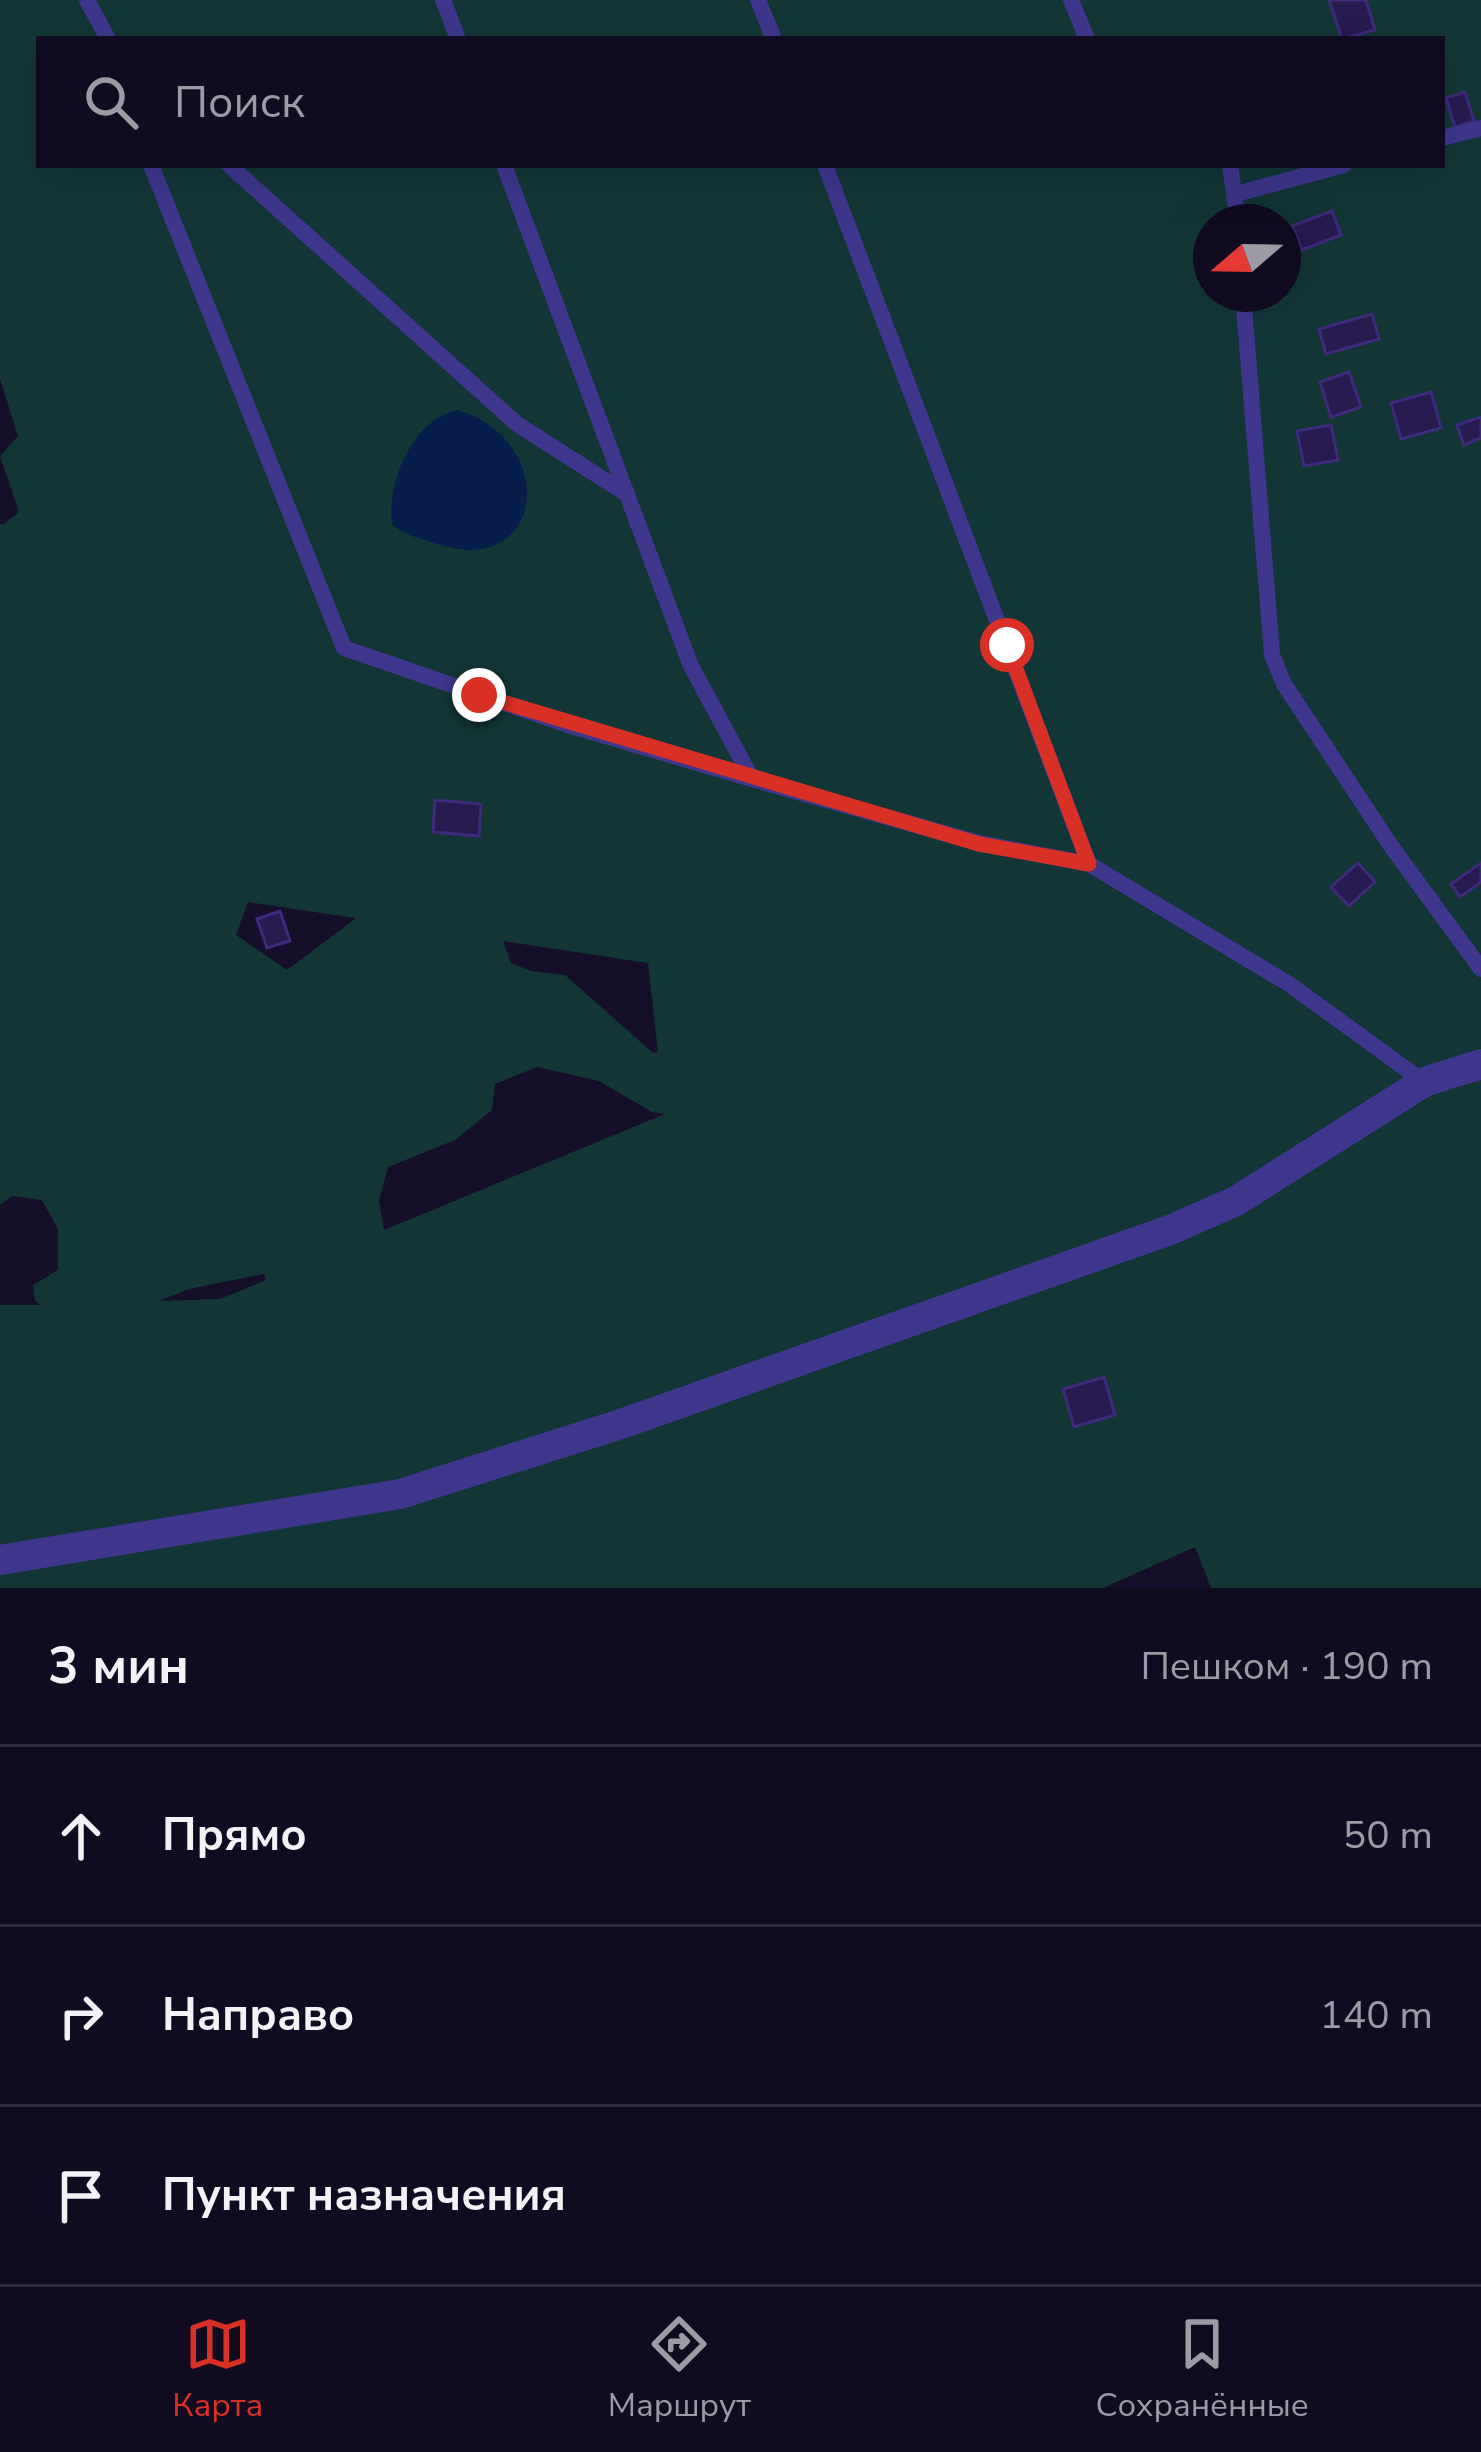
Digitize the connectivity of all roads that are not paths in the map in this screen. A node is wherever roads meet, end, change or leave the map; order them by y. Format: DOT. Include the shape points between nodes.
graph roads {
  1 [pos="87,0"];
  2 [pos="443,0"];
  3 [pos="758,0"];
  4 [pos="1071,0"];
  5 [pos="106,36"];
  6 [pos="457,36"];
  7 [pos="773,36"];
  8 [pos="1086,36"];
  9 [pos="1481,128"];
  10 [pos="1445,137"];
  11 [pos="152,168"];
  12 [pos="232,168"];
  13 [pos="506,168"];
  14 [pos="826,168"];
  15 [pos="1231,168"];
  16 [pos="1333,168"];
  17 [pos="1236,194"];
  18 [pos="1237,204"];
  19 [pos="1245,312"];
  20 [pos="626,493"];
  21 [pos="752,779"];
  22 [pos="1089,864"];
  23 [pos="1481,969"];
  24 [pos="1481,1064"];
  25 [pos="1424,1082"];
  26 [pos="0,1561"];
  1 -- 5 [label="lane"];
  2 -- 6 [label="lane"];
  3 -- 7 [label="lane"];
  4 -- 8 [label="lane"];
  9 -- 10 [label="lane"];
  11 -- 21 [label="lane" via="344,647"];
  12 -- 20 [label="lane" via="517,424"];
  13 -- 20 [label="lane"];
  14 -- 22 [label="lane"];
  15 -- 17 [label="lane"];
  16 -- 17 [label="lane"];
  17 -- 18 [label="lane"];
  19 -- 23 [label="lane" via="1272,655 1391,846"];
  20 -- 21 [label="lane" via="691,666"];
  21 -- 22 [label="lane" via="979,844"];
  22 -- 25 [label="lane" via="1289,984"];
  24 -- 25 [label="street"];
  25 -- 26 [label="street" via="1236,1201 1170,1230 621,1424 400,1494"];
}
